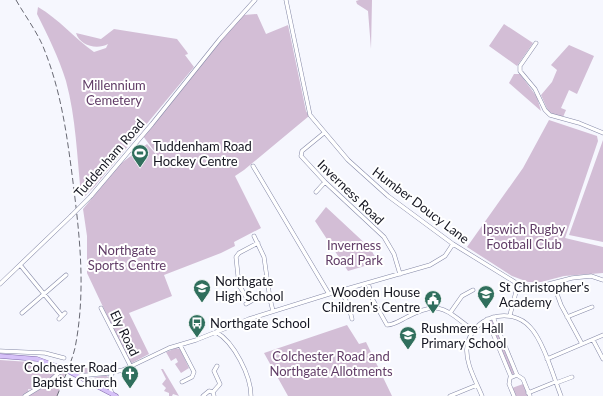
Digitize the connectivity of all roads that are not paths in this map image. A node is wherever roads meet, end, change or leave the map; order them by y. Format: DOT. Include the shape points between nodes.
graph roads {
  1 [pos="255,0"];
  2 [pos="286,0"];
  3 [pos="536,42"];
  4 [pos="324,133"];
  5 [pos="603,133"];
  6 [pos="252,166"];
  7 [pos="325,182"];
  8 [pos="316,192"];
  9 [pos="254,236"];
  10 [pos="258,243"];
  11 [pos="453,244"];
  12 [pos="20,266"];
  13 [pos="400,274"];
  14 [pos="66,275"];
  15 [pos="603,280"];
  16 [pos="368,282"];
  17 [pos="553,283"];
  18 [pos="0,284"];
  19 [pos="518,284"];
  20 [pos="341,290"];
  21 [pos="473,290"];
  22 [pos="44,294"];
  23 [pos="328,294"];
  24 [pos="253,300"];
  25 [pos="592,307"];
  26 [pos="101,308"];
  27 [pos="273,311"];
  28 [pos="22,313"];
  29 [pos="450,313"];
  30 [pos="510,315"];
  31 [pos="62,316"];
  32 [pos="567,316"];
  33 [pos="493,317"];
  34 [pos="352,319"];
  35 [pos="487,319"];
  36 [pos="222,329"];
  37 [pos="473,330"];
  38 [pos="216,332"];
  39 [pos="603,335"];
  40 [pos="225,338"];
  41 [pos="593,340"];
  42 [pos="180,344"];
  43 [pos="582,344"];
  44 [pos="0,351"];
  45 [pos="18,354"];
  46 [pos="0,356"];
  47 [pos="64,358"];
  48 [pos="547,359"];
  49 [pos="603,359"];
  50 [pos="217,366"];
  51 [pos="131,367"];
  52 [pos="65,370"];
  53 [pos="112,372"];
  54 [pos="517,375"];
  55 [pos="77,376"];
  56 [pos="511,377"];
  57 [pos="571,378"];
  58 [pos="182,382"];
  59 [pos="556,382"];
  60 [pos="109,385"];
  61 [pos="477,385"];
  62 [pos="105,390"];
  63 [pos="214,394"];
  64 [pos="529,394"];
  65 [pos="115,395"];
  66 [pos="25,396"];
  67 [pos="203,396"];
  68 [pos="251,396"];
  69 [pos="450,396"];
  70 [pos="482,396"];
  71 [pos="514,396"];
  72 [pos="561,396"];
  1 -- 12 [label="street, Tuddenham Road, bridge" via="91,196"];
  2 -- 4 [label="street, Humber Doucy Lane" via="308,111"];
  3 -- 5 [label="street" via="520,66 520,71 535,89 545,110 555,118 579,123"];
  4 -- 7 [label="street, Inverness Road" via="301,153"];
  4 -- 11 [label="street, Humber Doucy Lane" via="348,160 388,196"];
  6 -- 23 [label="street"];
  7 -- 8 [label="street"];
  7 -- 13 [label="street, Inverness Road" via="384,237 394,254"];
  9 -- 10 [label="street"];
  10 -- 24 [label="street" via="236,257 238,284 247,303"];
  10 -- 27 [label="street" via="265,260"];
  11 -- 13 [label="street" via="445,256 436,263"];
  11 -- 19 [label="street, Humber Doucy Lane"];
  12 -- 18 [label="street, Tuddenham Road"];
  12 -- 22 [label="street"];
  13 -- 16 [label="street"];
  14 -- 22 [label="street"];
  15 -- 17 [label="street, Humber Doucy Lane" via="588,276"];
  16 -- 20 [label="street"];
  16 -- 29 [label="street" via="387,325 430,307 441,308"];
  17 -- 19 [label="street, Humber Doucy Lane" via="537,287"];
  17 -- 32 [label="street"];
  19 -- 30 [label="street"];
  20 -- 23 [label="street"];
  20 -- 34 [label="street"];
  21 -- 29 [label="street" via="462,296"];
  22 -- 28 [label="street"];
  22 -- 31 [label="street"];
  23 -- 27 [label="street"];
  25 -- 32 [label="street"];
  26 -- 51 [label="street, Ely Road"];
  27 -- 36 [label="street"];
  29 -- 37 [label="street"];
  30 -- 33 [label="street"];
  30 -- 48 [label="street" via="531,327"];
  32 -- 43 [label="street"];
  33 -- 35 [label="street"];
  33 -- 54 [label="street"];
  35 -- 37 [label="street"];
  35 -- 56 [label="street"];
  36 -- 38 [label="street"];
  36 -- 40 [label="street"];
  37 -- 61 [label="street" via="468,343 467,357"];
  38 -- 40 [label="street"];
  38 -- 42 [label="street"];
  39 -- 41 [label="street"];
  40 -- 68 [label="street" via="246,370"];
  41 -- 43 [label="street"];
  41 -- 49 [label="street"];
  42 -- 51 [label="street"];
  42 -- 58 [label="street" via="194,373"];
  43 -- 48 [label="street"];
  44 -- 45 [label="street"];
  45 -- 46 [label="main road"];
  45 -- 47 [label="street" via="45,352"];
  45 -- 52 [label="main road"];
  48 -- 59 [label="street"];
  50 -- 63 [label="street" via="212,370 220,384"];
  51 -- 53 [label="street"];
  52 -- 55 [label="main road"];
  52 -- 66 [label="street"];
  53 -- 55 [label="street"];
  53 -- 60 [label="street"];
  54 -- 56 [label="street"];
  54 -- 64 [label="street" via="521,377"];
  55 -- 62 [label="main road"];
  56 -- 71 [label="street" via="509,382"];
  57 -- 59 [label="street"];
  59 -- 64 [label="street"];
  59 -- 72 [label="street"];
  60 -- 62 [label="street"];
  60 -- 65 [label="street"];
  61 -- 69 [label="street"];
  61 -- 70 [label="street"];
  62 -- 65 [label="main road"];
  63 -- 67 [label="street" via="209,392"];
}
